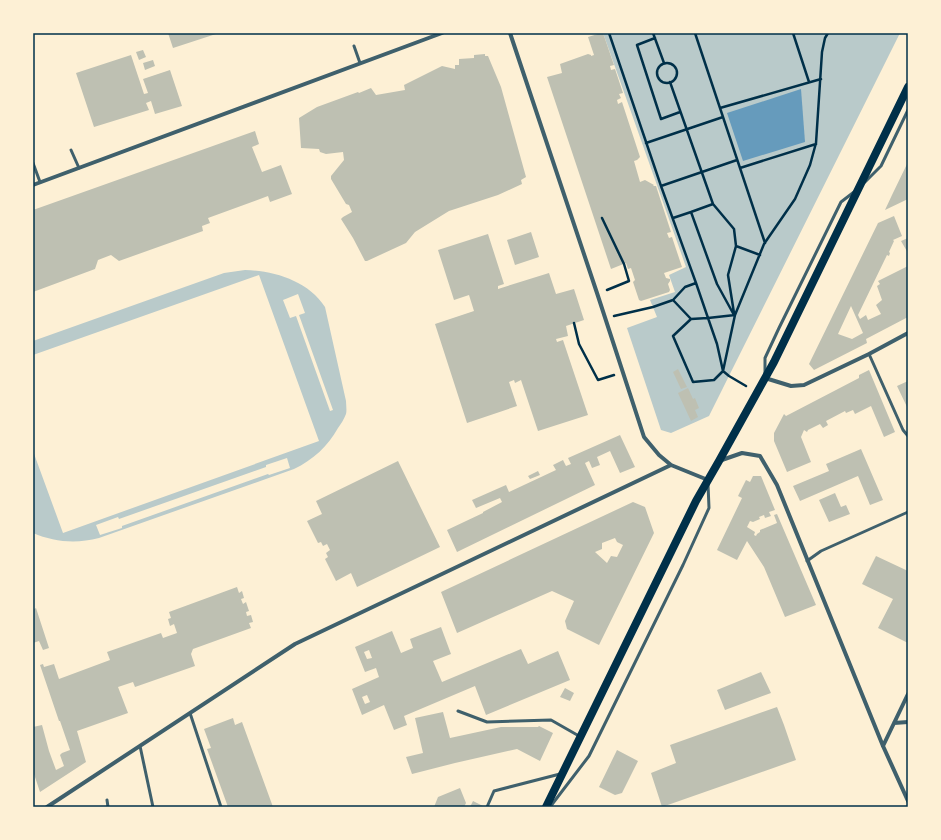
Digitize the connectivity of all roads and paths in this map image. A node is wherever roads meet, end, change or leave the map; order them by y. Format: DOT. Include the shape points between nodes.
graph roads {
  1 [pos="442,33"];
  2 [pos="510,33"];
  3 [pos="609,33"];
  4 [pos="653,33"];
  5 [pos="695,33"];
  6 [pos="793,33"];
  7 [pos="828,33"];
  8 [pos="655,38"];
  9 [pos="354,46"];
  10 [pos="360,63"];
  11 [pos="664,63"];
  12 [pos="821,79"];
  13 [pos="670,82"];
  14 [pos="809,82"];
  15 [pos="908,87"];
  16 [pos="720,108"];
  17 [pos="908,110"];
  18 [pos="680,112"];
  19 [pos="723,117"];
  20 [pos="686,130"];
  21 [pos="646,143"];
  22 [pos="816,143"];
  23 [pos="71,150"];
  24 [pos="737,160"];
  25 [pos="33,163"];
  26 [pos="79,168"];
  27 [pos="740,168"];
  28 [pos="701,172"];
  29 [pos="40,182"];
  30 [pos="33,185"];
  31 [pos="661,186"];
  32 [pos="857,190"];
  33 [pos="713,204"];
  34 [pos="691,212"];
  35 [pos="602,218"];
  36 [pos="673,218"];
  37 [pos="765,243"];
  38 [pos="736,246"];
  39 [pos="760,256"];
  40 [pos="696,283"];
  41 [pos="598,293"];
  42 [pos="673,300"];
  43 [pos="735,315"];
  44 [pos="606,318"];
  45 [pos="708,318"];
  46 [pos="691,319"];
  47 [pos="574,323"];
  48 [pos="908,333"];
  49 [pos="869,354"];
  50 [pos="723,371"];
  51 [pos="623,372"];
  52 [pos="764,378"];
  53 [pos="757,392"];
  54 [pos="908,436"];
  55 [pos="719,461"];
  56 [pos="671,465"];
  57 [pos="708,480"];
  58 [pos="908,512"];
  59 [pos="807,561"];
  60 [pos="908,694"];
  61 [pos="458,711"];
  62 [pos="190,713"];
  63 [pos="908,722"];
  64 [pos="894,723"];
  65 [pos="581,737"];
  66 [pos="140,746"];
  67 [pos="883,746"];
  68 [pos="563,773"];
  69 [pos="106,800"];
  70 [pos="908,801"];
  71 [pos="47,807"];
  72 [pos="108,807"];
  73 [pos="152,807"];
  74 [pos="221,807"];
  75 [pos="487,807"];
  76 [pos="546,807"];
  77 [pos="550,807"];
  1 -- 10 [label="street"];
  2 -- 41 [label="street"];
  3 -- 21 [label="path"];
  4 -- 8 [label="path"];
  5 -- 16 [label="path"];
  6 -- 14 [label="path"];
  7 -- 12 [label="path" via="822,52"];
  8 -- 11 [label="path"];
  8 -- 18 [label="path" via="637,45 661,119"];
  9 -- 10 [label="lane"];
  10 -- 26 [label="street"];
  11 -- 13 [label="path" via="673,64 677,72 675,79"];
  11 -- 13 [label="path" via="658,67 657,74 663,82"];
  12 -- 14 [label="path"];
  12 -- 22 [label="path"];
  13 -- 18 [label="path"];
  14 -- 16 [label="path"];
  15 -- 32 [label="main road"];
  16 -- 19 [label="path"];
  17 -- 32 [label="lane" via="881,166"];
  18 -- 20 [label="path"];
  19 -- 20 [label="path"];
  19 -- 24 [label="path"];
  20 -- 21 [label="path"];
  20 -- 28 [label="path"];
  21 -- 31 [label="path"];
  22 -- 27 [label="path"];
  22 -- 37 [label="path" via="810,165 795,199"];
  23 -- 26 [label="lane"];
  24 -- 27 [label="path"];
  24 -- 28 [label="path"];
  25 -- 29 [label="lane"];
  26 -- 29 [label="street"];
  27 -- 37 [label="path"];
  28 -- 31 [label="path"];
  28 -- 33 [label="path"];
  29 -- 30 [label="street"];
  31 -- 36 [label="path"];
  32 -- 52 [label="main road"];
  33 -- 34 [label="path"];
  33 -- 38 [label="path" via="734,229"];
  34 -- 36 [label="path"];
  34 -- 43 [label="path" via="717,284"];
  35 -- 41 [label="path" via="623,260 630,281"];
  36 -- 40 [label="path"];
  37 -- 39 [label="path"];
  38 -- 39 [label="path"];
  38 -- 43 [label="path" via="728,275"];
  39 -- 43 [label="path"];
  40 -- 42 [label="path" via="685,287"];
  40 -- 45 [label="path"];
  41 -- 44 [label="street"];
  42 -- 44 [label="path"];
  42 -- 46 [label="path"];
  43 -- 45 [label="path"];
  43 -- 50 [label="path"];
  44 -- 51 [label="street"];
  45 -- 46 [label="path"];
  45 -- 50 [label="path"];
  46 -- 50 [label="path" via="673,336 693,382 714,380"];
  47 -- 51 [label="path" via="579,344 598,380"];
  48 -- 49 [label="street"];
  49 -- 52 [label="street" via="804,385 790,386"];
  49 -- 54 [label="lane"];
  50 -- 53 [label="path"];
  51 -- 56 [label="street" via="644,436"];
  52 -- 53 [label="main road"];
  53 -- 55 [label="main road"];
  55 -- 57 [label="main road"];
  55 -- 59 [label="street" via="742,454 760,456 777,485"];
  56 -- 57 [label="street"];
  56 -- 62 [label="street" via="295,644"];
  57 -- 65 [label="main road"];
  57 -- 77 [label="lane" via="709,508 683,565 589,756"];
  58 -- 59 [label="lane" via="821,551"];
  59 -- 67 [label="street"];
  60 -- 64 [label="street"];
  61 -- 65 [label="lane" via="487,722 552,720"];
  62 -- 66 [label="street"];
  62 -- 74 [label="lane"];
  63 -- 64 [label="street"];
  64 -- 67 [label="street"];
  65 -- 68 [label="main road"];
  66 -- 71 [label="street"];
  66 -- 73 [label="lane"];
  67 -- 70 [label="street"];
  68 -- 75 [label="lane" via="494,791"];
  68 -- 76 [label="main road"];
  69 -- 72 [label="lane"];
}
